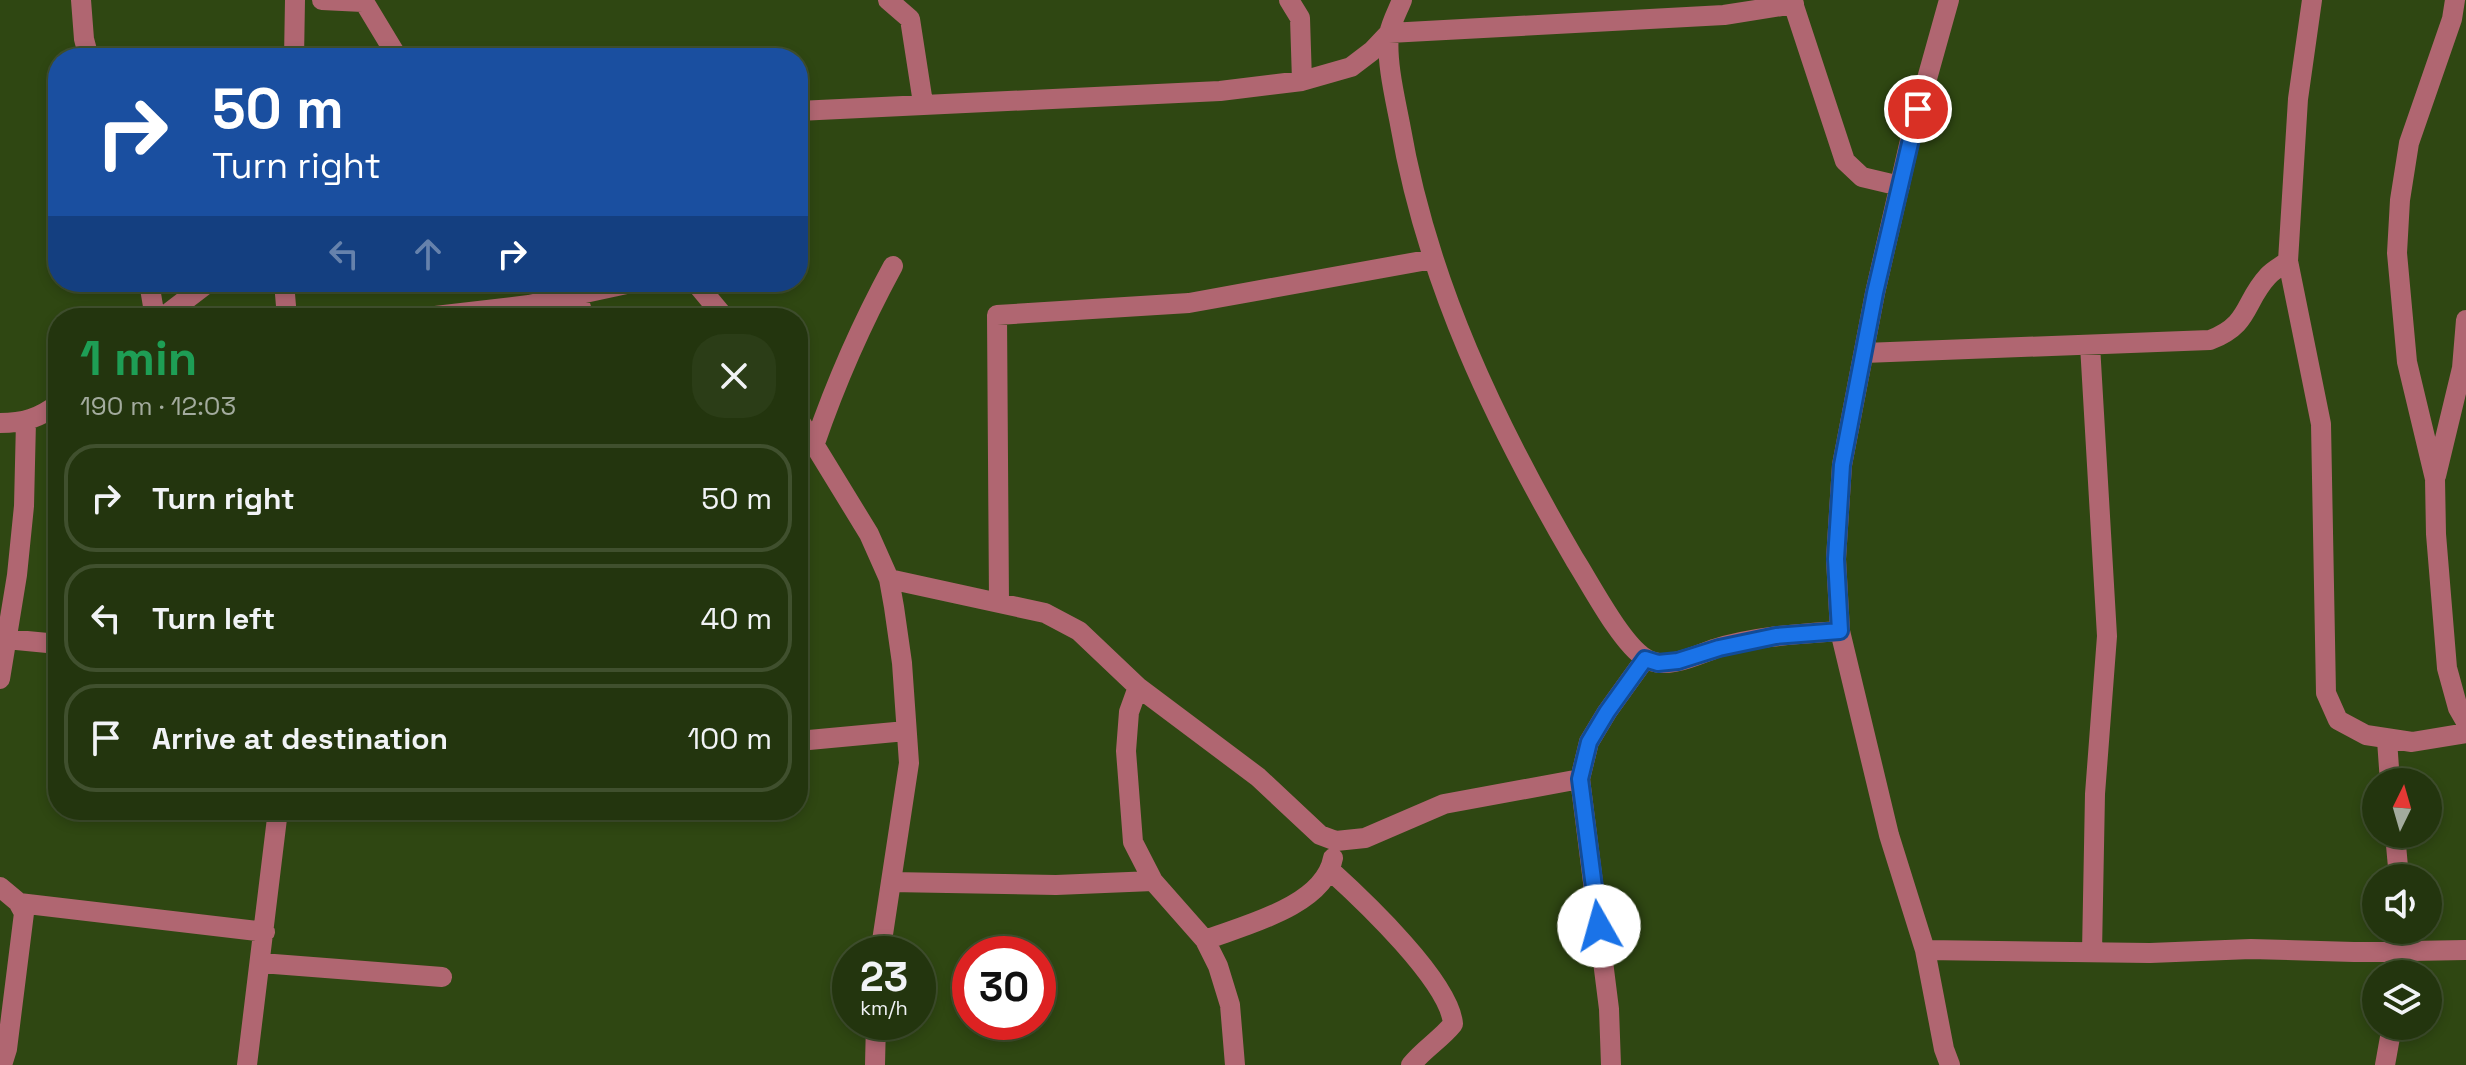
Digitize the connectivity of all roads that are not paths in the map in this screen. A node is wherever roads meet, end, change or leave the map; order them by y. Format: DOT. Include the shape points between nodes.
graph roads {
  1 [pos="81,0"];
  2 [pos="295,0"];
  3 [pos="322,0"];
  4 [pos="888,0"];
  5 [pos="1289,0"];
  6 [pos="1402,0"];
  7 [pos="1949,0"];
  8 [pos="2312,0"];
  9 [pos="2455,0"];
  10 [pos="363,1"];
  11 [pos="1793,2"];
  12 [pos="1389,33"];
  13 [pos="86,48"];
  14 [pos="294,48"];
  15 [pos="392,48"];
  16 [pos="1302,81"];
  17 [pos="923,103"];
  18 [pos="808,110"];
  19 [pos="1900,186"];
  20 [pos="1433,259"];
  21 [pos="2288,261"];
  22 [pos="893,266"];
  23 [pos="196,292"];
  24 [pos="587,292"];
  25 [pos="703,292"];
  26 [pos="577,294"];
  27 [pos="175,308"];
  28 [pos="531,308"];
  29 [pos="581,308"];
  30 [pos="717,308"];
  31 [pos="2466,320"];
  32 [pos="2090,345"];
  33 [pos="1864,353"];
  34 [pos="48,411"];
  35 [pos="26,421"];
  36 [pos="0,423"];
  37 [pos="808,433"];
  38 [pos="815,443"];
  39 [pos="2435,479"];
  40 [pos="889,579"];
  41 [pos="999,602"];
  42 [pos="1840,631"];
  43 [pos="6,639"];
  44 [pos="48,643"];
  45 [pos="1645,659"];
  46 [pos="0,679"];
  47 [pos="1138,687"];
  48 [pos="2466,722"];
  49 [pos="906,731"];
  50 [pos="2466,733"];
  51 [pos="808,740"];
  52 [pos="2387,740"];
  53 [pos="2389,768"];
  54 [pos="1580,779"];
  55 [pos="277,820"];
  56 [pos="1336,841"];
  57 [pos="1331,871"];
  58 [pos="1153,881"];
  59 [pos="891,882"];
  60 [pos="0,887"];
  61 [pos="19,903"];
  62 [pos="265,932"];
  63 [pos="883,936"];
  64 [pos="1205,940"];
  65 [pos="2362,942"];
  66 [pos="2429,944"];
  67 [pos="1925,950"];
  68 [pos="2466,950"];
  69 [pos="2092,952"];
  70 [pos="261,963"];
  71 [pos="442,977"];
  72 [pos="876,1040"];
  73 [pos="2389,1040"];
  74 [pos="2,1065"];
  75 [pos="247,1065"];
  76 [pos="875,1065"];
  77 [pos="1235,1065"];
  78 [pos="1411,1065"];
  79 [pos="1611,1065"];
  80 [pos="1950,1065"];
  81 [pos="2385,1065"];
  1 -- 13 [label="street"];
  2 -- 14 [label="street"];
  3 -- 10 [label="street"];
  4 -- 17 [label="street" via="910,19"];
  5 -- 16 [label="street" via="1300,18"];
  6 -- 12 [label="street"];
  7 -- 19 [label="street"];
  8 -- 21 [label="street" via="2298,99"];
  9 -- 39 [label="street" via="2409,143 2397,253 2407,362"];
  10 -- 15 [label="street"];
  11 -- 12 [label="street" via="1724,15"];
  11 -- 19 [label="street" via="1845,161 1862,177"];
  12 -- 16 [label="street" via="1351,67"];
  12 -- 20 [label="street" via="1404,150"];
  16 -- 17 [label="street" via="1220,91"];
  17 -- 18 [label="street"];
  19 -- 33 [label="street"];
  20 -- 41 [label="street" via="1189,303 997,315"];
  20 -- 45 [label="street" via="1454,323 1526,474 1592,589"];
  21 -- 32 [label="street" via="2269,274 2243,318 2227,333 2210,340"];
  21 -- 52 [label="street" via="2321,424 2326,693 2338,720"];
  22 -- 38 [label="street" via="842,371"];
  23 -- 27 [label="street"];
  24 -- 26 [label="street"];
  25 -- 30 [label="street"];
  26 -- 28 [label="street"];
  26 -- 29 [label="street"];
  31 -- 39 [label="street" via="2462,368"];
  32 -- 33 [label="street"];
  32 -- 69 [label="street" via="2107,636 2095,794"];
  33 -- 42 [label="street" via="1842,465 1836,559"];
  34 -- 35 [label="street"];
  35 -- 36 [label="street"];
  35 -- 43 [label="street" via="24,506"];
  37 -- 38 [label="street"];
  38 -- 40 [label="street"];
  39 -- 48 [label="street" via="2447,668"];
  40 -- 41 [label="street"];
  40 -- 49 [label="street"];
  41 -- 47 [label="street" via="1045,613 1079,631"];
  42 -- 45 [label="street" via="1776,636 1678,661"];
  42 -- 67 [label="street" via="1889,835"];
  43 -- 44 [label="street"];
  43 -- 46 [label="street"];
  45 -- 54 [label="street" via="1589,742"];
  47 -- 56 [label="street" via="1258,777 1320,835"];
  47 -- 58 [label="street" via="1129,712 1127,766 1133,842"];
  49 -- 51 [label="street"];
  49 -- 59 [label="street" via="909,763"];
  50 -- 52 [label="street" via="2412,742"];
  52 -- 53 [label="street"];
  54 -- 56 [label="street" via="1444,804 1365,838"];
  54 -- 79 [label="street" via="1609,1009"];
  55 -- 62 [label="street"];
  56 -- 57 [label="street"];
  57 -- 64 [label="street" via="1319,888 1286,909"];
  57 -- 78 [label="street" via="1380,917 1445,995 1453,1012 1446,1033"];
  58 -- 59 [label="street"];
  58 -- 64 [label="street"];
  59 -- 63 [label="street"];
  60 -- 61 [label="street"];
  61 -- 62 [label="street"];
  61 -- 74 [label="street" via="24,928"];
  62 -- 70 [label="street"];
  64 -- 77 [label="street" via="1230,1005"];
  65 -- 69 [label="street"];
  66 -- 68 [label="street"];
  67 -- 69 [label="street"];
  67 -- 80 [label="street"];
  70 -- 71 [label="street"];
  70 -- 75 [label="street"];
  72 -- 76 [label="street"];
  73 -- 81 [label="street"];
}
